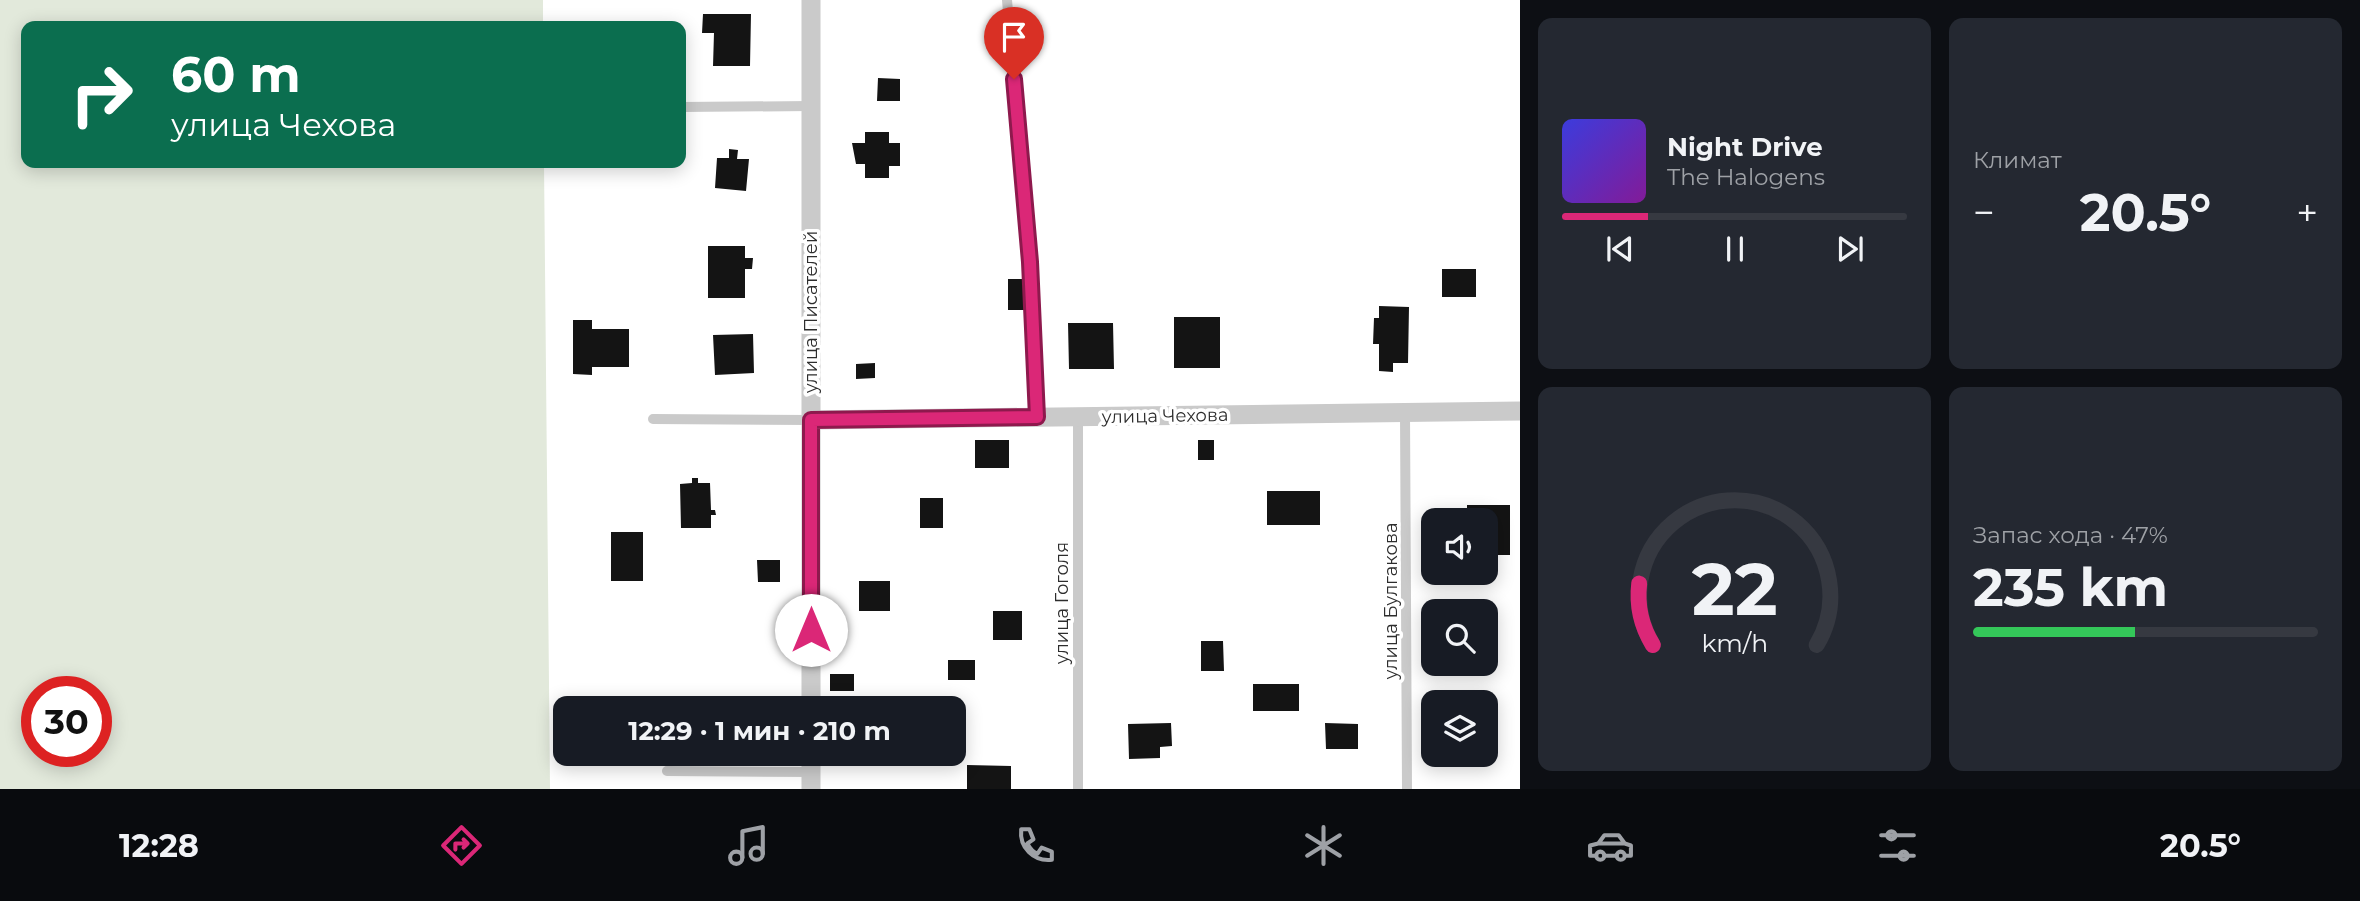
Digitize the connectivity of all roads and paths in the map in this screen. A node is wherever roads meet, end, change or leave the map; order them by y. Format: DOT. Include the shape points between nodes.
graph roads {
  1 [pos="811,0"];
  2 [pos="1007,0"];
  3 [pos="811,106"];
  4 [pos="686,107"];
  5 [pos="1520,411"];
  6 [pos="1405,413"];
  7 [pos="1037,417"];
  8 [pos="1078,417"];
  9 [pos="653,419"];
  10 [pos="811,420"];
  11 [pos="811,696"];
  12 [pos="667,771"];
  13 [pos="811,772"];
  14 [pos="1078,789"];
  15 [pos="1407,789"];
  1 -- 3 [label="street, улица Писателей"];
  2 -- 7 [label="lane" via="1030,262"];
  3 -- 4 [label="lane"];
  3 -- 10 [label="street, улица Писателей"];
  5 -- 6 [label="street, улица Чехова"];
  6 -- 8 [label="street, улица Чехова"];
  6 -- 15 [label="lane, улица Булгакова"];
  7 -- 8 [label="street, улица Чехова"];
  7 -- 10 [label="street, улица Чехова"];
  8 -- 14 [label="lane, улица Гоголя"];
  9 -- 10 [label="lane"];
  10 -- 11 [label="street, улица Писателей"];
  12 -- 13 [label="lane"];
}
